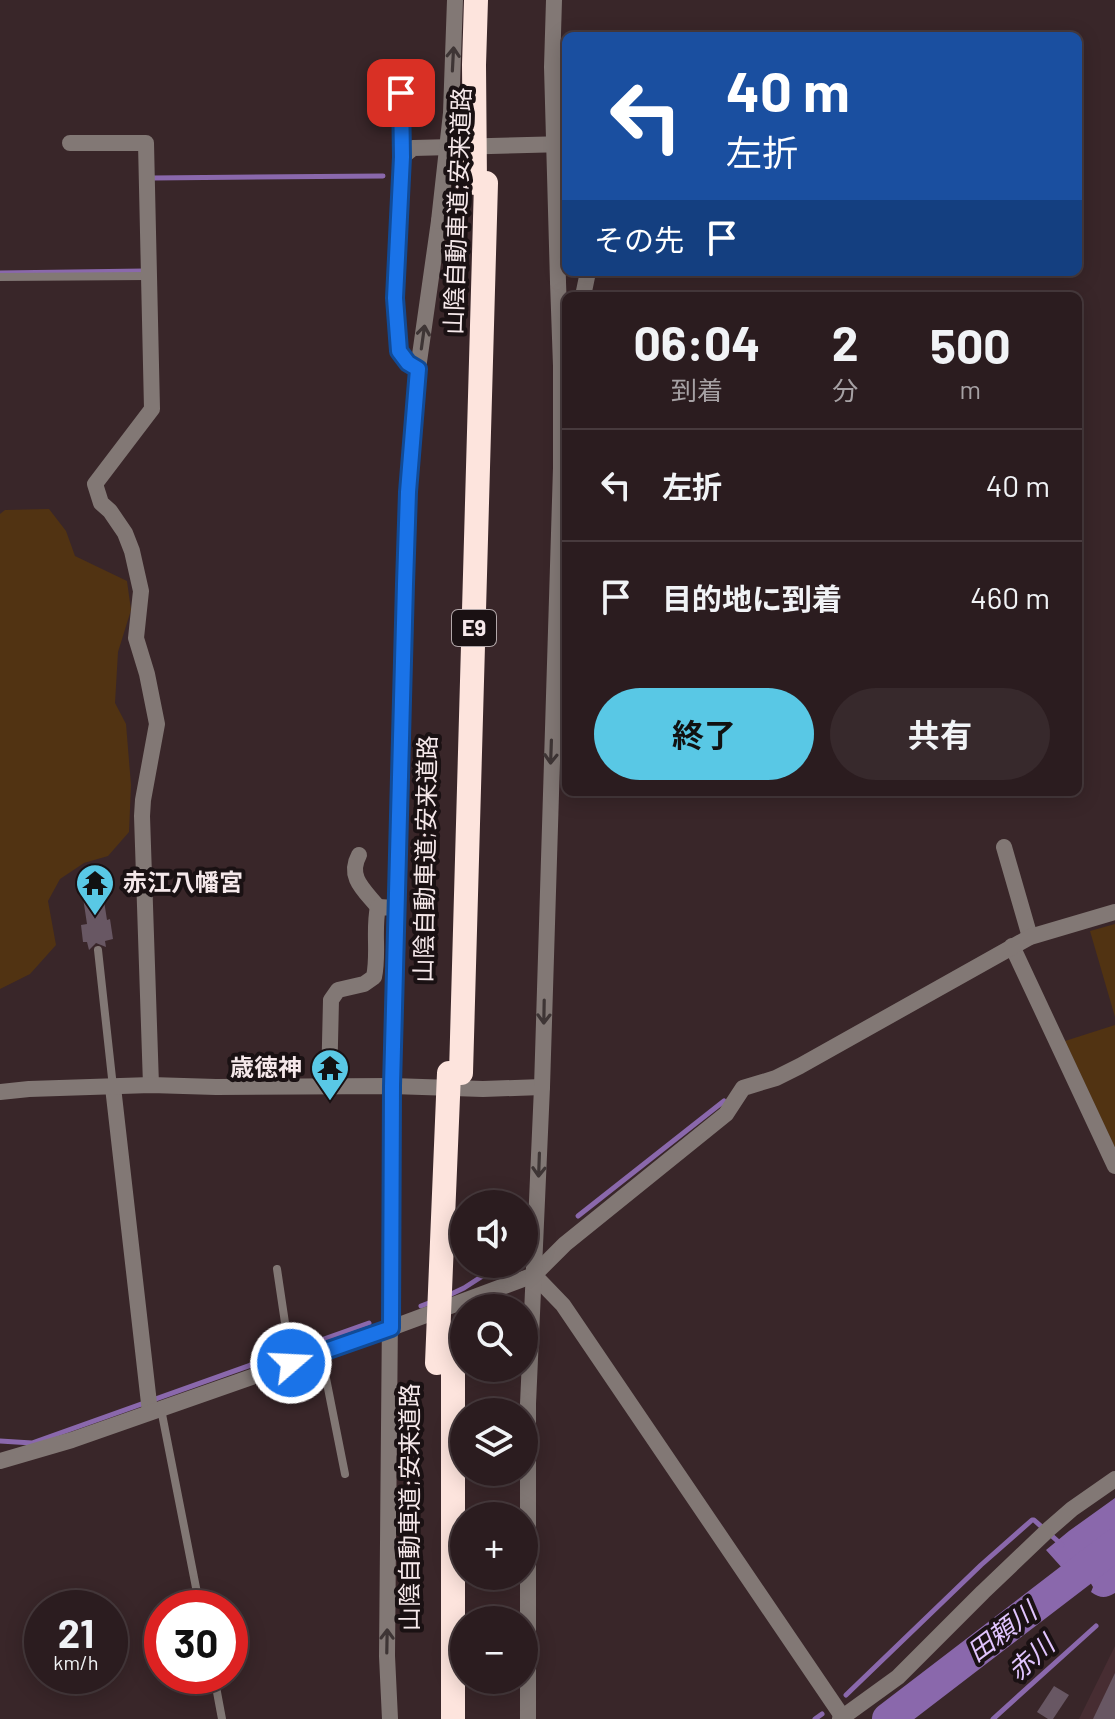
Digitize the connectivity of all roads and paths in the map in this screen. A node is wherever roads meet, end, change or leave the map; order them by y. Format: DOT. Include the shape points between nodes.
graph roads {
  1 [pos="455,0"];
  2 [pos="476,0"];
  3 [pos="491,0"];
  4 [pos="554,0"];
  5 [pos="401,93"];
  6 [pos="70,143"];
  7 [pos="562,144"];
  8 [pos="402,157"];
  9 [pos="480,183"];
  10 [pos="149,276"];
  11 [pos="0,277"];
  12 [pos="562,349"];
  13 [pos="418,369"];
  14 [pos="562,405"];
  15 [pos="1004,847"];
  16 [pos="359,855"];
  17 [pos="378,907"];
  18 [pos="396,908"];
  19 [pos="1115,912"];
  20 [pos="1030,937"];
  21 [pos="1012,946"];
  22 [pos="98,950"];
  23 [pos="151,1085"];
  24 [pos="329,1086"];
  25 [pos="392,1086"];
  26 [pos="113,1087"];
  27 [pos="542,1087"];
  28 [pos="0,1092"];
  29 [pos="1115,1166"];
  30 [pos="538,1190"];
  31 [pos="277,1269"];
  32 [pos="538,1271"];
  33 [pos="526,1278"];
  34 [pos="534,1278"];
  35 [pos="537,1278"];
  36 [pos="391,1328"];
  37 [pos="321,1352"];
  38 [pos="290,1356"];
  39 [pos="445,1361"];
  40 [pos="152,1406"];
  41 [pos="0,1461"];
  42 [pos="345,1474"];
  43 [pos="1115,1479"];
  44 [pos="196,1590"];
  45 [pos="217,1694"];
  46 [pos="842,1718"];
  47 [pos="222,1719"];
  48 [pos="390,1719"];
  49 [pos="440,1719"];
  50 [pos="453,1719"];
  51 [pos="528,1719"];
  13 -- 1 [label="street, one-way, bridge" via="451,113"];
  2 -- 9 [label="highway, 山陰自動車道;安来道路 / E9, bridge"];
  3 -- 9 [label="highway, 山陰自動車道;安来道路 / E9"];
  4 -- 12 [label="street, bridge"];
  5 -- 8 [label="street"];
  6 -- 10 [label="street" via="146,143"];
  7 -- 8 [label="street" via="413,148"];
  8 -- 13 [label="street" via="395,298 399,351"];
  9 -- 39 [label="highway, 山陰自動車道;安来道路 / E9, bridge" via="459,620 455,1073"];
  10 -- 11 [label="lane"];
  10 -- 23 [label="street" via="152,409 95,484 132,551 141,591 136,638 157,724 142,816"];
  13 -- 18 [label="street" via="408,492"];
  14 -- 27 [label="street, one-way"];
  15 -- 20 [label="street"];
  16 -- 17 [label="street" via="355,876"];
  17 -- 18 [label="street"];
  17 -- 24 [label="street" via="374,977 338,990 331,1000"];
  18 -- 25 [label="street"];
  19 -- 20 [label="street"];
  20 -- 21 [label="street"];
  21 -- 29 [label="street"];
  21 -- 32 [label="street" via="800,1066 743,1088 726,1114"];
  22 -- 26 [label="lane"];
  23 -- 24 [label="street"];
  23 -- 26 [label="street"];
  24 -- 25 [label="street"];
  25 -- 27 [label="street"];
  25 -- 36 [label="street"];
  26 -- 28 [label="street"];
  26 -- 40 [label="street"];
  27 -- 30 [label="street, one-way"];
  31 -- 38 [label="lane"];
  33 -- 36 [label="street"];
  34 -- 51 [label="street" via="528,1404"];
  35 -- 46 [label="street" via="563,1305"];
  36 -- 37 [label="street"];
  48 -- 36 [label="street, one-way"];
  37 -- 38 [label="street"];
  37 -- 42 [label="lane"];
  38 -- 40 [label="street"];
  39 -- 49 [label="highway, 山陰自動車道;安来道路 / E9"];
  39 -- 50 [label="highway, 山陰自動車道;安来道路 / E9"];
  40 -- 41 [label="street" via="72,1440"];
  40 -- 44 [label="lane"];
  43 -- 46 [label="street" via="1049,1529 898,1677"];
  45 -- 47 [label="lane"];
}
